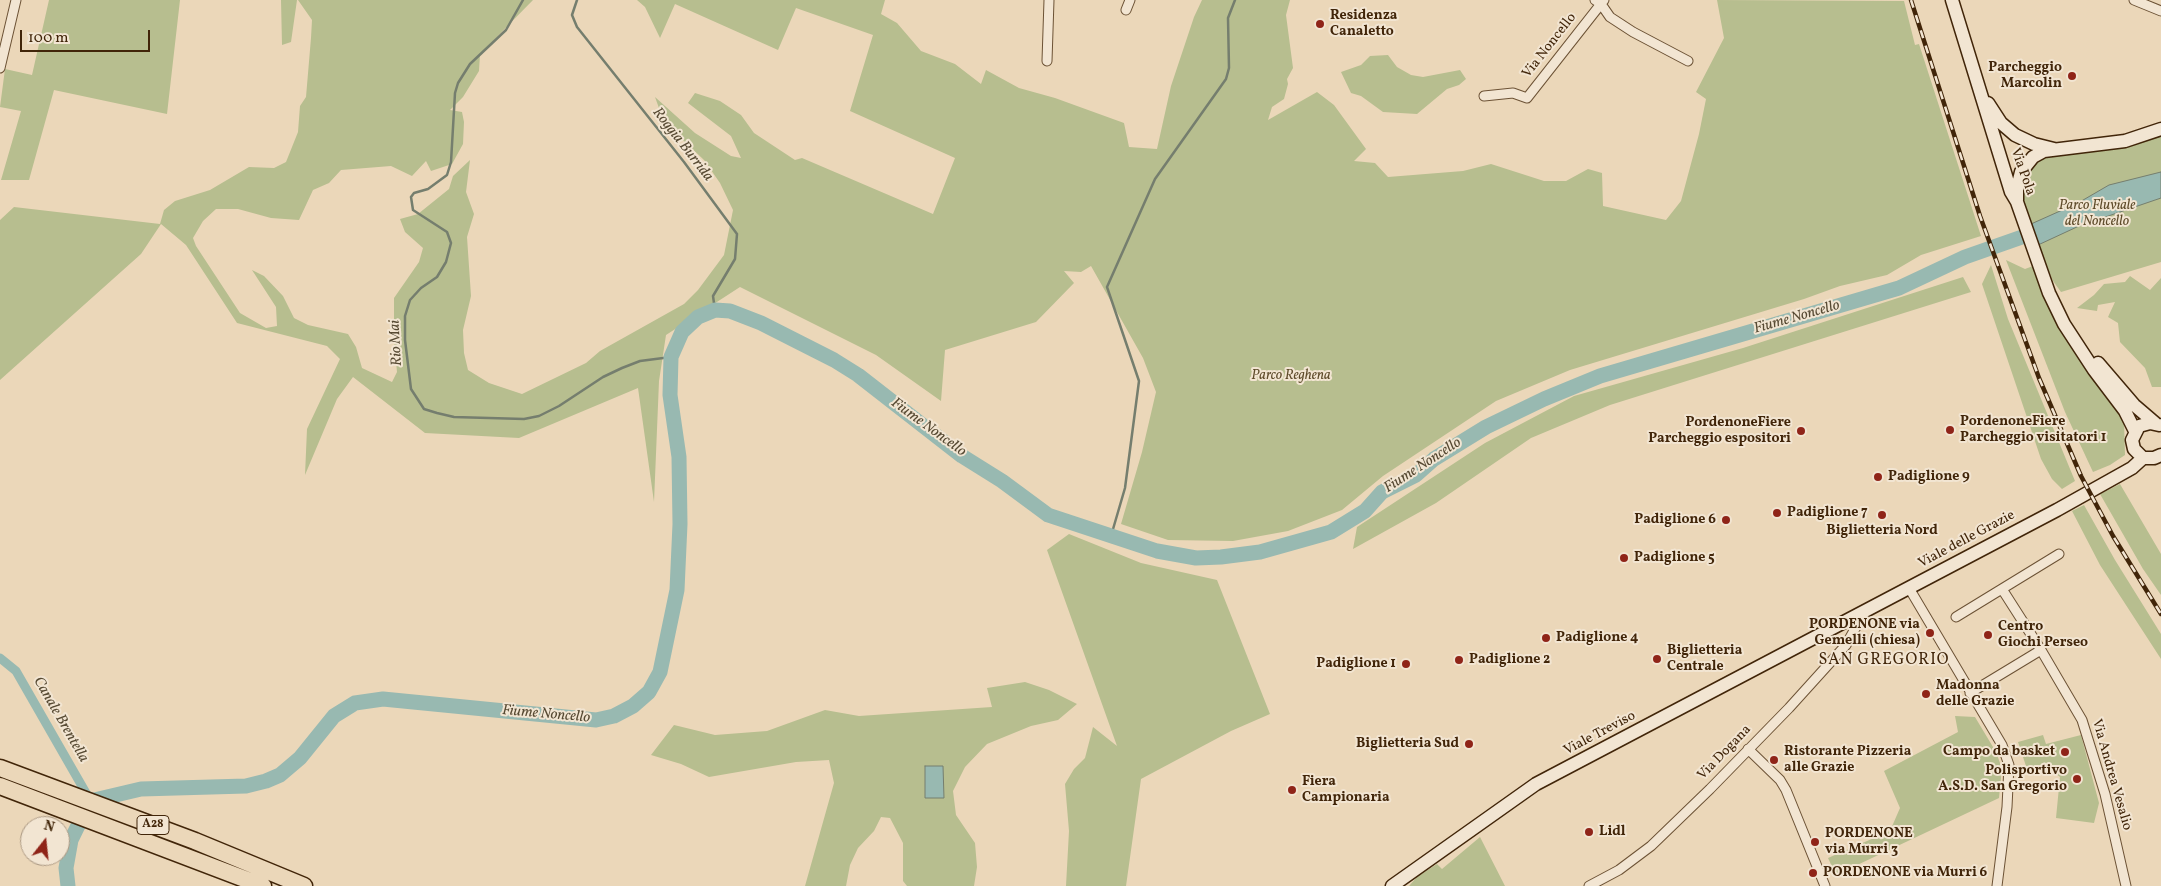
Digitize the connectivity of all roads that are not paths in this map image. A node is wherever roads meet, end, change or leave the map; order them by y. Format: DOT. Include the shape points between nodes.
graph roads {
  1 [pos="16,0"];
  2 [pos="1050,0"];
  3 [pos="1130,0"];
  4 [pos="1952,0"];
  5 [pos="2134,0"];
  6 [pos="1600,1"];
  7 [pos="1126,10"];
  8 [pos="2161,11"];
  9 [pos="1047,61"];
  10 [pos="1688,61"];
  11 [pos="0,68"];
  12 [pos="1980,89"];
  13 [pos="1484,96"];
  14 [pos="2161,129"];
  15 [pos="2054,149"];
  16 [pos="2019,208"];
  17 [pos="2080,346"];
  18 [pos="2158,425"];
  19 [pos="2135,431"];
  20 [pos="2139,453"];
  21 [pos="2161,455"];
  22 [pos="2059,554"];
  23 [pos="1909,588"];
  24 [pos="2002,588"];
  25 [pos="1857,617"];
  26 [pos="1956,617"];
  27 [pos="1834,628"];
  28 [pos="2041,650"];
  29 [pos="1970,693"];
  30 [pos="1748,749"];
  31 [pos="0,768"];
  32 [pos="0,786"];
  33 [pos="1404,881"];
  34 [pos="1600,884"];
  35 [pos="264,886"];
  36 [pos="304,886"];
  37 [pos="1392,886"];
  38 [pos="1589,886"];
  39 [pos="1825,886"];
  40 [pos="1997,886"];
  41 [pos="2126,886"];
  1 -- 11 [label="street"];
  2 -- 9 [label="street"];
  3 -- 7 [label="street"];
  4 -- 12 [label="main road, Via Pola"];
  5 -- 8 [label="street"];
  6 -- 10 [label="street" via="1610,17"];
  6 -- 13 [label="street, Via Noncello" via="1527,98 1513,93"];
  12 -- 15 [label="main road" via="1993,113 2008,130 2024,140"];
  12 -- 16 [label="main road, Via Pola" via="2011,192"];
  14 -- 15 [label="main road" via="2125,140"];
  15 -- 16 [label="main road" via="2033,157 2025,165 2018,178"];
  16 -- 17 [label="main road, Via Pola" via="2043,281 2064,324"];
  17 -- 18 [label="main road, Via Pola" via="2134,405"];
  17 -- 19 [label="main road, Via Pola"];
  18 -- 19 [label="main road" via="2144,424"];
  19 -- 20 [label="main road" via="2132,440"];
  20 -- 21 [label="main road, Viale delle Grazie" via="2154,458"];
  20 -- 23 [label="main road, Viale delle Grazie" via="2132,468"];
  22 -- 24 [label="street"];
  23 -- 25 [label="main road, Viale delle Grazie"];
  23 -- 29 [label="street"];
  24 -- 26 [label="street"];
  24 -- 28 [label="street, Via Andrea Vesalio"];
  25 -- 27 [label="main road, Viale delle Grazie"];
  25 -- 30 [label="street, Via Dogana" via="1856,627 1846,645"];
  27 -- 33 [label="main road, Viale Treviso" via="1536,784"];
  28 -- 29 [label="street"];
  28 -- 41 [label="street, Via Andrea Vesalio" via="2082,720 2105,794"];
  29 -- 40 [label="street" via="2002,745 2009,765 2008,807"];
  30 -- 34 [label="street, Via Dogana" via="1651,846"];
  30 -- 39 [label="street" via="1786,790"];
  31 -- 36 [label="highway, A28" via="195,841"];
  32 -- 35 [label="highway, A28"];
  33 -- 37 [label="main road, Viale Treviso"];
  34 -- 38 [label="street, Via Dogana"];
}
